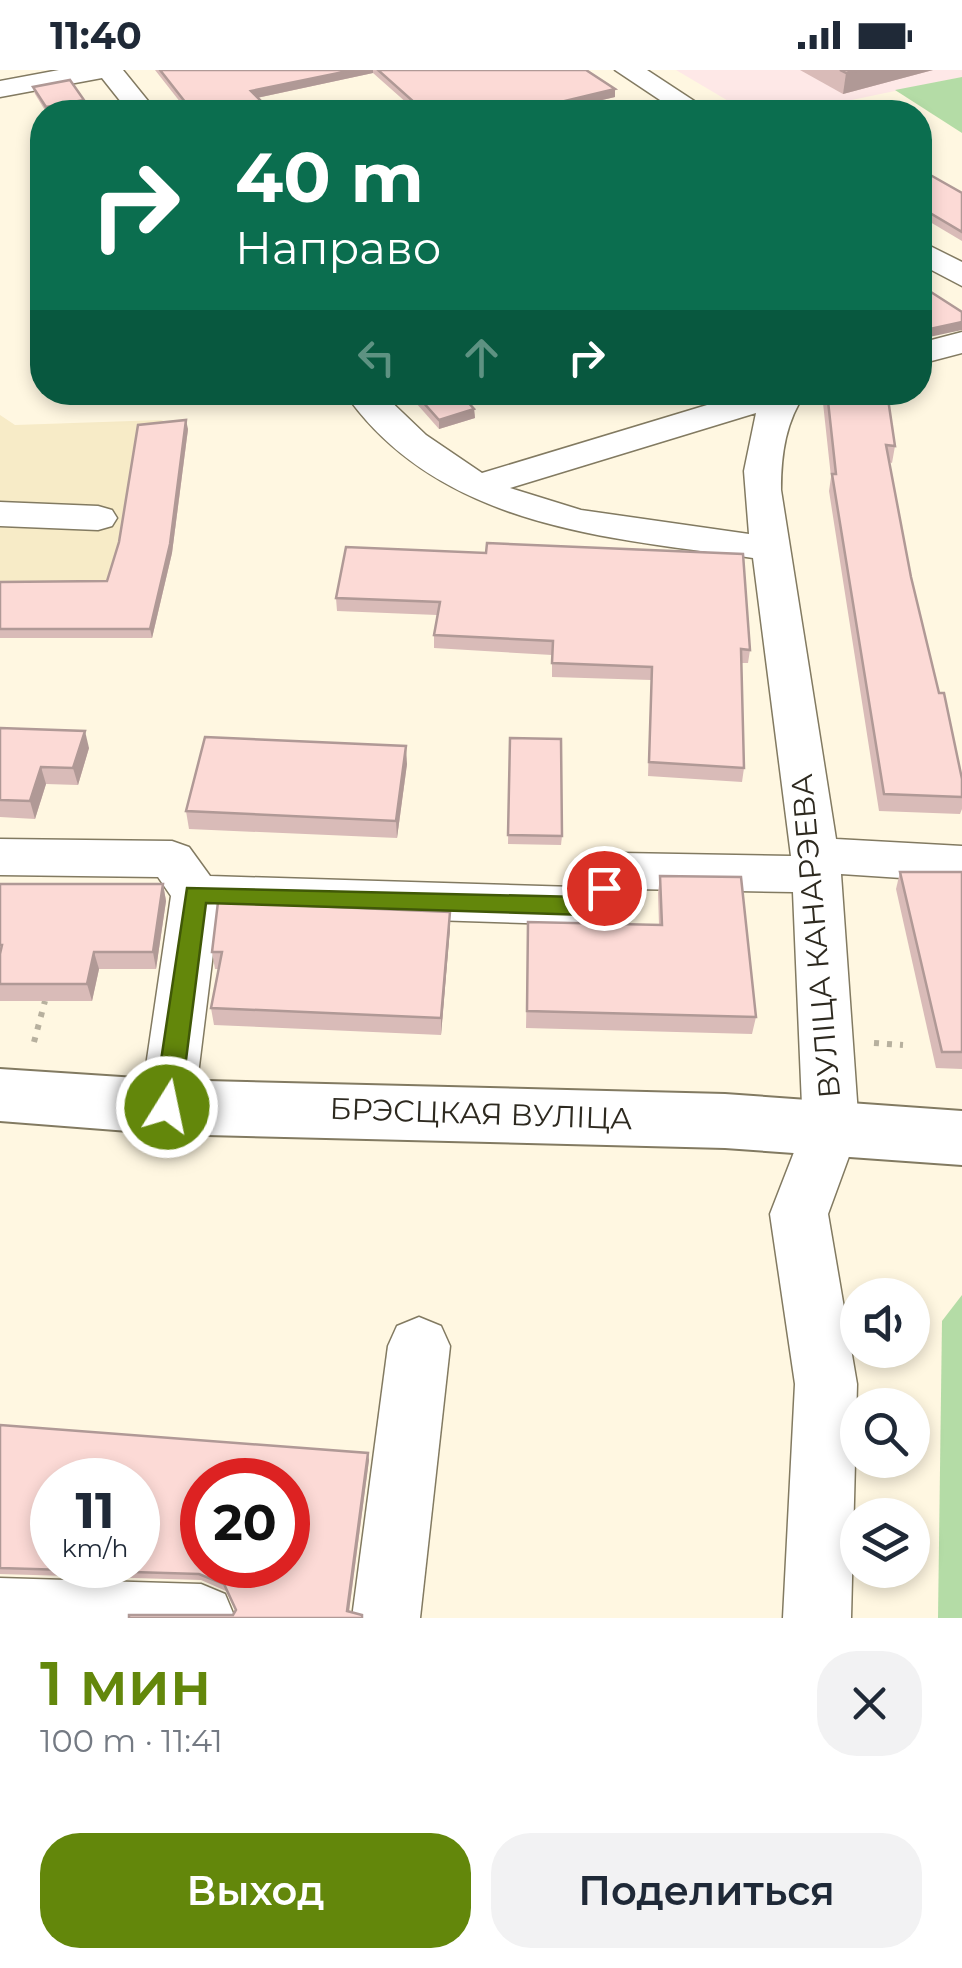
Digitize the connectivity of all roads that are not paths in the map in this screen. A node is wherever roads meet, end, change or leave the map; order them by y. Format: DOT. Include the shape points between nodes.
graph roads {
  1 [pos="102,70"];
  2 [pos="109,70"];
  3 [pos="628,70"];
  4 [pos="0,90"];
  5 [pos="133,100"];
  6 [pos="677,100"];
  7 [pos="932,257"];
  8 [pos="962,276"];
  9 [pos="962,342"];
  10 [pos="932,351"];
  11 [pos="373,405"];
  12 [pos="749,405"];
  13 [pos="779,405"];
  14 [pos="480,486"];
  15 [pos="0,514"];
  16 [pos="98,518"];
  17 [pos="772,549"];
  18 [pos="0,858"];
  19 [pos="962,864"];
  20 [pos="816,865"];
  21 [pos="196,894"];
  22 [pos="0,1095"];
  23 [pos="167,1107"];
  24 [pos="830,1129"];
  25 [pos="962,1138"];
  26 [pos="419,1346"];
  27 [pos="0,1612"];
  28 [pos="200,1618"];
  29 [pos="386,1618"];
  30 [pos="816,1618"];
  1 -- 4 [label="street"];
  2 -- 5 [label="street"];
  3 -- 6 [label="street"];
  7 -- 8 [label="street"];
  9 -- 10 [label="street"];
  11 -- 14 [label="street" via="385,422"];
  12 -- 14 [label="street"];
  13 -- 17 [label="street, ВУЛІЦА КАНАРЭЕВА" via="761,458"];
  14 -- 17 [label="street" via="522,506"];
  15 -- 16 [label="street"];
  17 -- 20 [label="street, ВУЛІЦА КАНАРЭЕВА"];
  18 -- 21 [label="street" via="172,859"];
  19 -- 20 [label="street"];
  20 -- 21 [label="street" via="621,871 587,906"];
  20 -- 24 [label="street, ВУЛІЦА КАНАРЭЕВА"];
  21 -- 23 [label="street"];
  22 -- 23 [label="main road, БРЭСЦКАЯ ВУЛІЦА"];
  23 -- 24 [label="main road, БРЭСЦКАЯ ВУЛІЦА" via="426,1110"];
  24 -- 25 [label="main road, БРЭСЦКАЯ ВУЛІЦА"];
  24 -- 30 [label="street, ВУЛІЦА КАНАРЭЕВА" via="800,1214 826,1384"];
  26 -- 29 [label="street"];
  27 -- 28 [label="street"];
}
